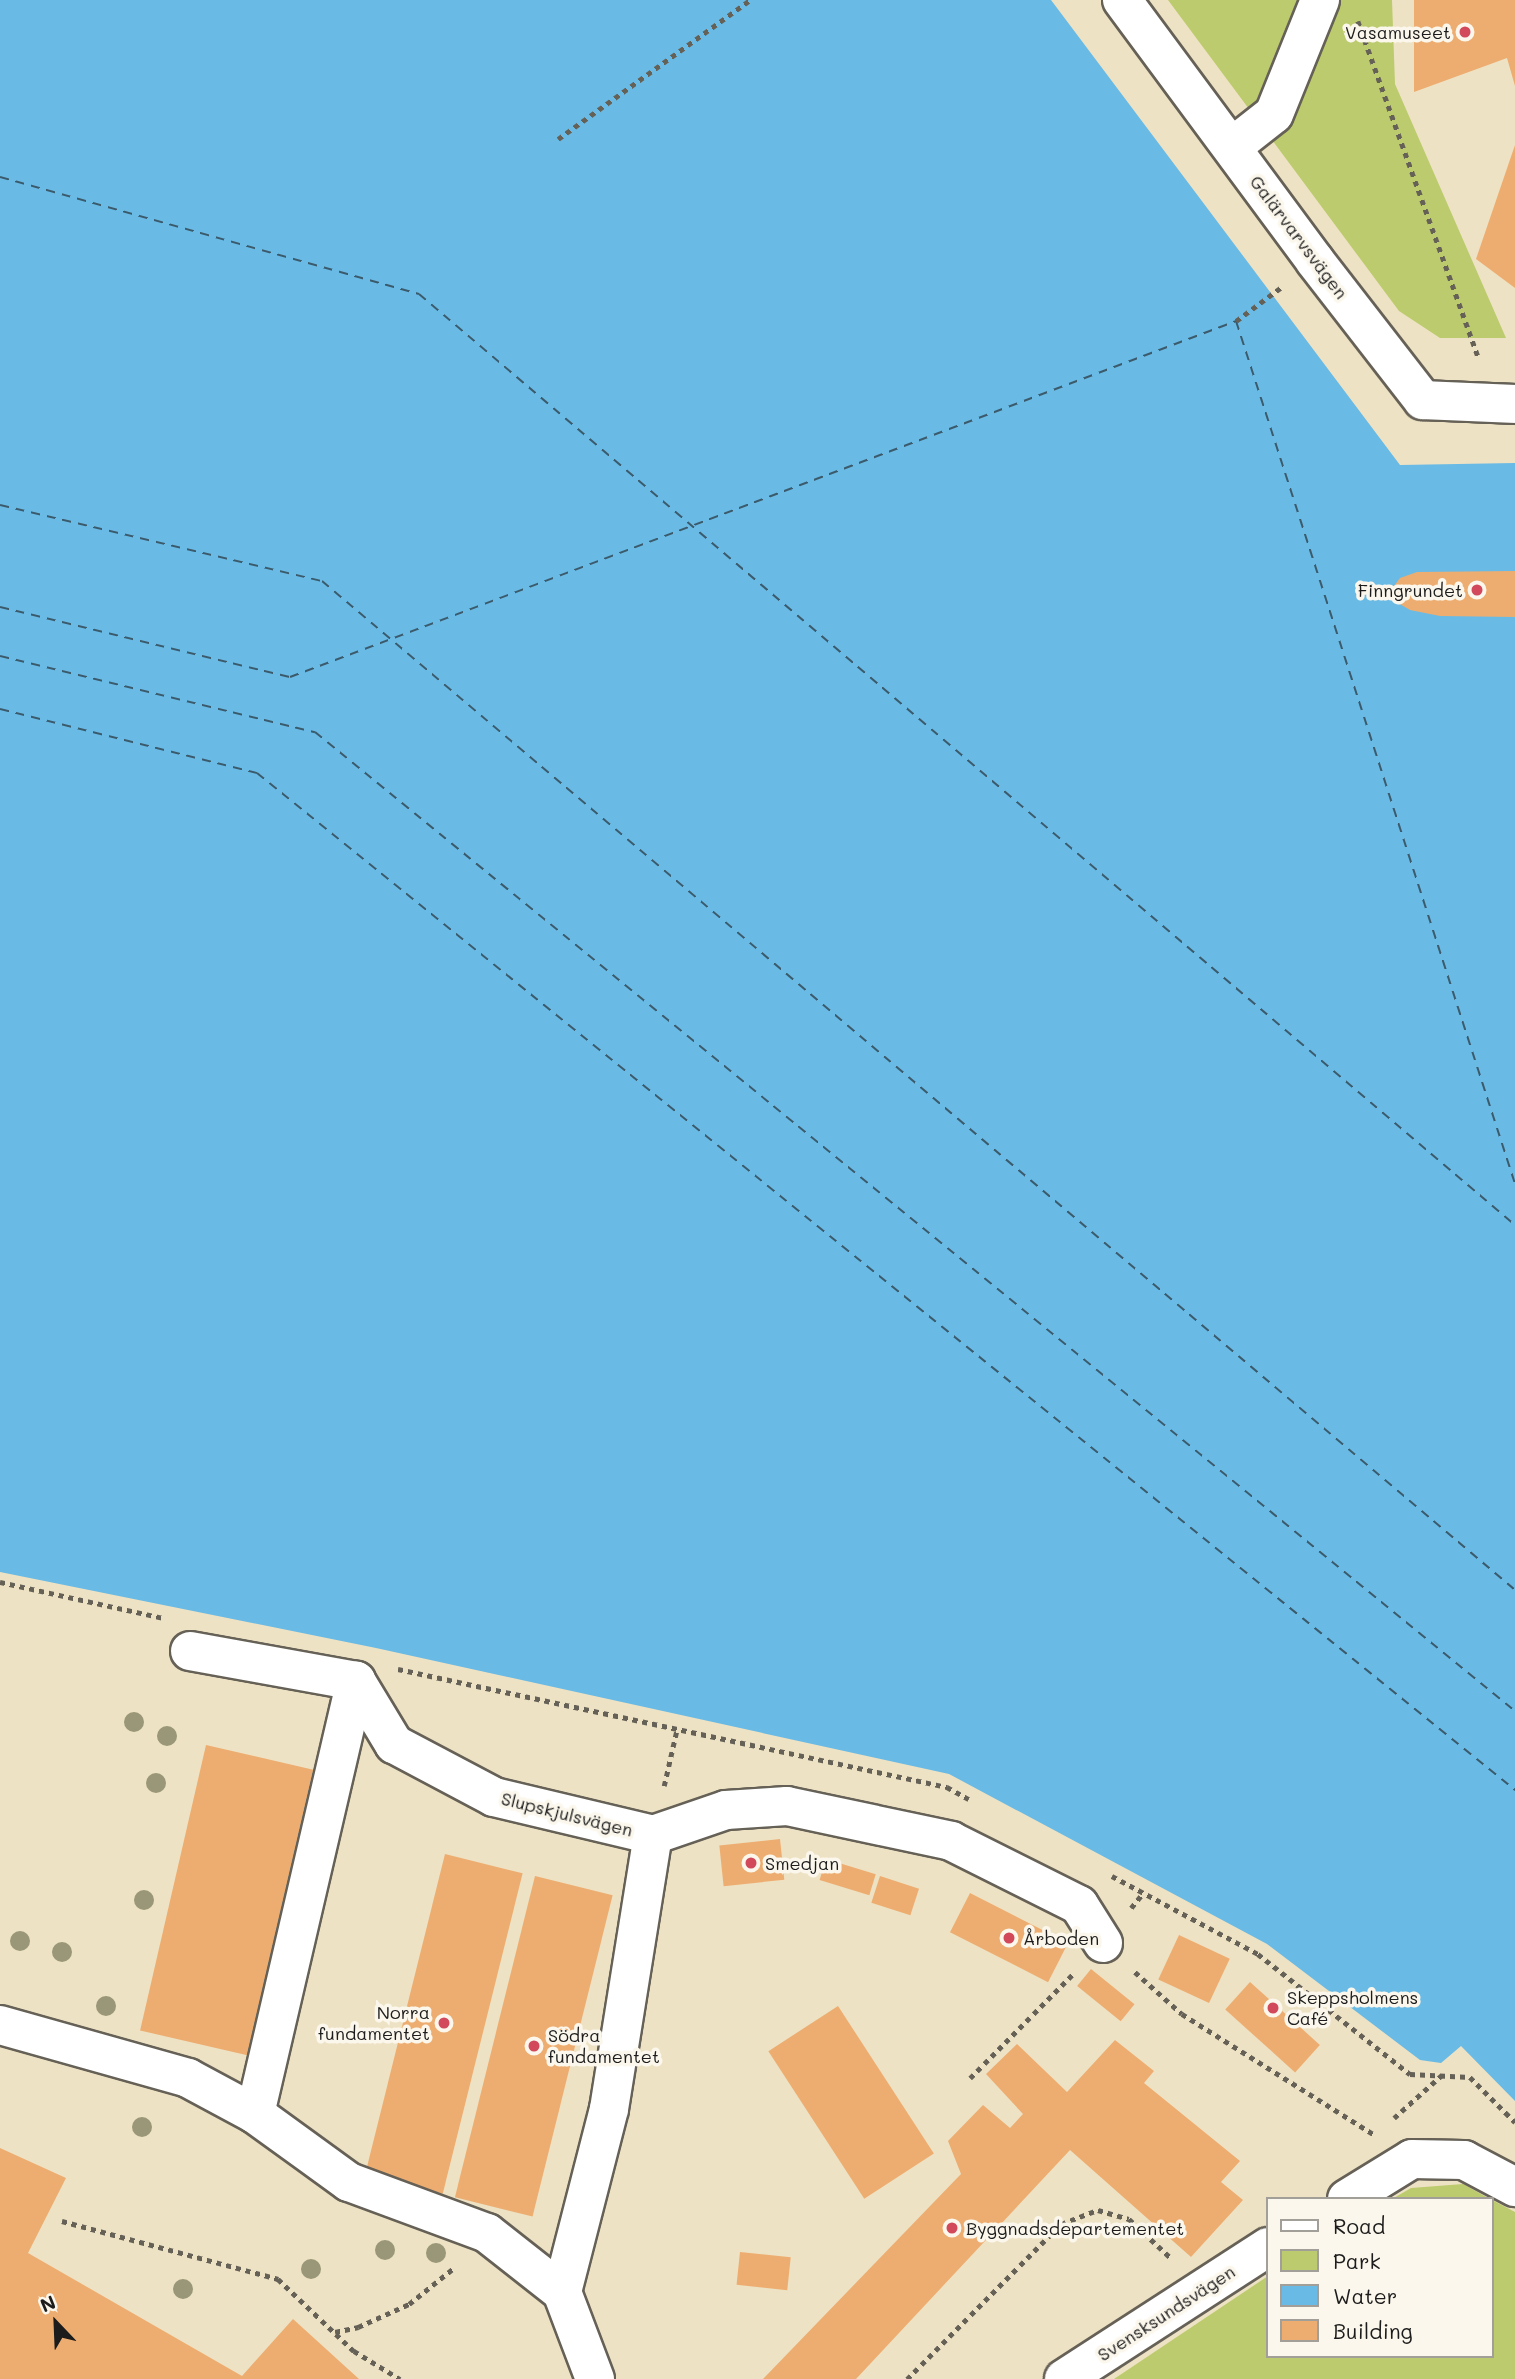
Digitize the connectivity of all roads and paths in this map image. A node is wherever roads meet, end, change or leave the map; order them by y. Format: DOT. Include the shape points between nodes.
graph roads {
  1 [pos="750,0"];
  2 [pos="1122,0"];
  3 [pos="1338,6"];
  4 [pos="558,139"];
  5 [pos="1232,147"];
  6 [pos="1272,295"];
  7 [pos="1236,321"];
  8 [pos="1505,403"];
  9 [pos="190,1651"];
  10 [pos="356,1681"];
  11 [pos="677,1729"];
  12 [pos="653,1835"];
  13 [pos="1091,1956"];
  14 [pos="0,2025"];
  15 [pos="1442,2075"];
  16 [pos="970,2078"];
  17 [pos="255,2114"];
  18 [pos="1375,2135"];
  19 [pos="1412,2159"];
  20 [pos="1515,2187"];
  21 [pos="1350,2197"];
  22 [pos="62,2221"];
  23 [pos="487,2233"];
  24 [pos="1266,2248"];
  25 [pos="1203,2288"];
  26 [pos="562,2292"];
  27 [pos="335,2332"];
  28 [pos="400,2379"];
  29 [pos="595,2379"];
  30 [pos="907,2379"];
  31 [pos="1064,2379"];
  1 -- 4 [label="path"];
  2 -- 5 [label="street, Galärvarvsvägen"];
  3 -- 5 [label="street" via="1275,114"];
  3 -- 8 [label="path"];
  5 -- 8 [label="street, Galärvarvsvägen" via="1423,400"];
  6 -- 7 [label="path"];
  9 -- 10 [label="street"];
  10 -- 12 [label="street, Slupskjulsvägen" via="394,1744 494,1797"];
  10 -- 17 [label="street"];
  11 -- 12 [label="path"];
  12 -- 13 [label="street" via="726,1810 787,1806 951,1841 1079,1905"];
  12 -- 26 [label="street, Slupskjulsvägen" via="609,2109"];
  13 -- 16 [label="path"];
  13 -- 18 [label="path"];
  14 -- 17 [label="street" via="188,2078"];
  15 -- 18 [label="path"];
  17 -- 23 [label="street" via="349,2182"];
  18 -- 19 [label="path"];
  19 -- 20 [label="street" via="1464,2160"];
  19 -- 21 [label="street"];
  22 -- 27 [label="path" via="278,2279"];
  23 -- 26 [label="street"];
  23 -- 27 [label="path" via="451,2271 409,2304"];
  24 -- 25 [label="street, Svensksundsvägen"];
  25 -- 30 [label="path" via="1129,2219 1098,2210 1061,2224"];
  25 -- 31 [label="street, Svensksundsvägen"];
  26 -- 29 [label="street"];
  27 -- 28 [label="path" via="354,2351"];
}
